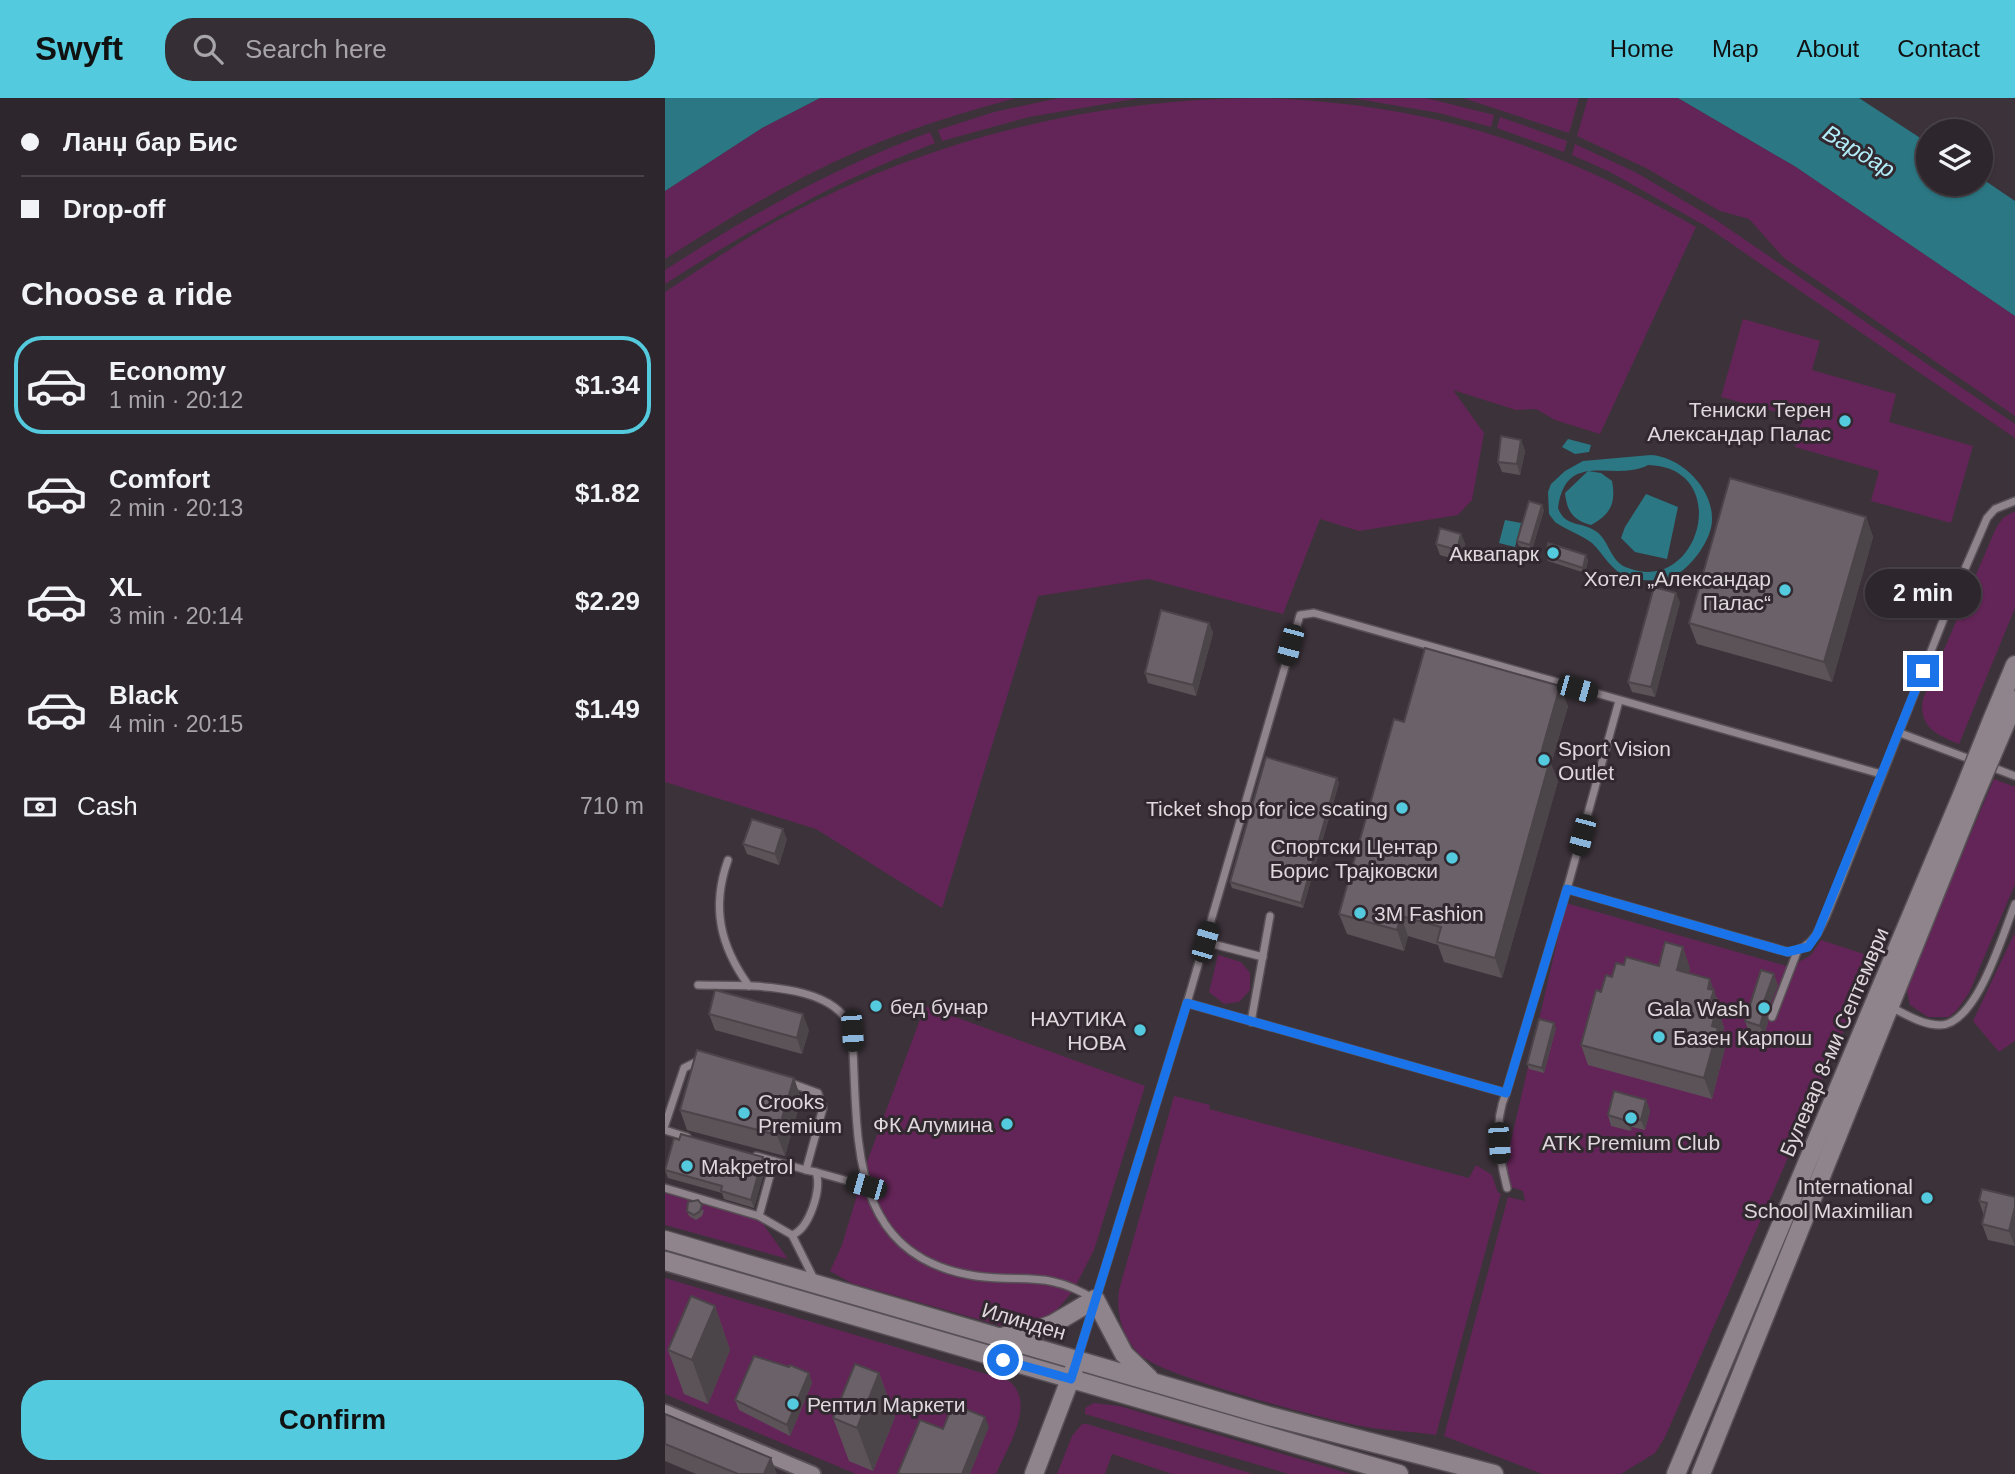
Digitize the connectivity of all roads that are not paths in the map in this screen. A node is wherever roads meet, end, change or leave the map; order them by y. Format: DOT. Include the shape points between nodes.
graph roads {
  1 [pos="2015,501"];
  2 [pos="2015,665"];
  3 [pos="2015,700"];
  4 [pos="1619,701"];
  5 [pos="1998,724"];
  6 [pos="1900,733"];
  7 [pos="1881,774"];
  8 [pos="2015,776"];
  9 [pos="1968,796"];
  10 [pos="728,860"];
  11 [pos="1567,889"];
  12 [pos="2015,904"];
  13 [pos="1270,916"];
  14 [pos="1205,942"];
  15 [pos="1797,952"];
  16 [pos="1263,957"];
  17 [pos="698,985"];
  18 [pos="749,986"];
  19 [pos="1187,1003"];
  20 [pos="1888,1006"];
  21 [pos="1772,1017"];
  22 [pos="1251,1022"];
  23 [pos="707,1059"];
  24 [pos="785,1081"];
  25 [pos="1506,1093"];
  26 [pos="665,1125"];
  27 [pos="665,1130"];
  28 [pos="697,1140"];
  29 [pos="748,1154"];
  30 [pos="774,1161"];
  31 [pos="806,1170"];
  32 [pos="816,1172"];
  33 [pos="866,1186"];
  34 [pos="665,1188"];
  35 [pos="1507,1188"];
  36 [pos="759,1216"];
  37 [pos="792,1235"];
  38 [pos="665,1240"];
  39 [pos="665,1262"];
  40 [pos="815,1282"];
  41 [pos="1095,1299"];
  42 [pos="994,1336"];
  43 [pos="1077,1360"];
  44 [pos="1071,1379"];
  45 [pos="1162,1385"];
  46 [pos="665,1412"];
  47 [pos="1688,1446"];
  48 [pos="1709,1453"];
  49 [pos="796,1471"];
  50 [pos="813,1474"];
  51 [pos="1034,1474"];
  52 [pos="1399,1474"];
  53 [pos="1493,1474"];
  54 [pos="1664,1474"];
  55 [pos="1676,1474"];
  56 [pos="1701,1474"];
  57 [pos="1708,1474"];
  1 -- 6 [label="lane" via="1995,509 1987,518"];
  2 -- 5 [label="street, Булевар 8-ми Септември"];
  3 -- 5 [label="street, Булевар 8-ми Септември"];
  4 -- 7 [label="lane"];
  4 -- 11 [label="lane"];
  4 -- 14 [label="lane" via="1303,613 1296,622"];
  5 -- 9 [label="street, Булевар 8-ми Септември, bridge"];
  6 -- 7 [label="lane"];
  6 -- 8 [label="lane"];
  7 -- 15 [label="lane" via="1817,934 1808,947"];
  9 -- 20 [label="street, Булевар 8-ми Септември"];
  9 -- 47 [label="street, Булевар 8-ми Септември"];
  10 -- 18 [label="lane" via="718,894 718,917 726,945"];
  11 -- 15 [label="lane"];
  11 -- 25 [label="lane"];
  12 -- 20 [label="lane" via="1977,994 1962,1017 1932,1024"];
  13 -- 16 [label="lane"];
  14 -- 16 [label="lane"];
  14 -- 19 [label="lane"];
  15 -- 21 [label="lane"];
  16 -- 22 [label="lane"];
  17 -- 18 [label="lane"];
  18 -- 33 [label="lane" via="811,995 833,1005 847,1020 852,1031"];
  19 -- 22 [label="lane"];
  19 -- 41 [label="lane"];
  20 -- 48 [label="street, Булевар 8-ми Септември"];
  22 -- 25 [label="lane"];
  23 -- 26 [label="lane" via="684,1068"];
  24 -- 31 [label="lane" via="811,1089 823,1102"];
  25 -- 35 [label="lane" via="1497,1122"];
  27 -- 28 [label="lane"];
  29 -- 30 [label="lane"];
  30 -- 31 [label="lane"];
  30 -- 36 [label="lane"];
  31 -- 32 [label="lane"];
  32 -- 33 [label="lane"];
  32 -- 37 [label="lane" via="806,1225"];
  33 -- 41 [label="lane" via="887,1230 929,1263 975,1275 1051,1279"];
  34 -- 36 [label="lane"];
  36 -- 37 [label="lane"];
  37 -- 40 [label="lane"];
  38 -- 40 [label="street, Илинден"];
  39 -- 44 [label="street, Илинден"];
  40 -- 42 [label="street, Илинден"];
  41 -- 42 [label="street" via="1042,1329"];
  41 -- 43 [label="lane"];
  41 -- 45 [label="street" via="1124,1354"];
  42 -- 43 [label="street, Илинден"];
  43 -- 44 [label="street"];
  43 -- 45 [label="street, Илинден"];
  44 -- 51 [label="street"];
  44 -- 52 [label="street, Илинден"];
  45 -- 53 [label="street, Илинден"];
  46 -- 49 [label="street"];
  47 -- 54 [label="street"];
  47 -- 55 [label="street, Булевар 8-ми Септември"];
  48 -- 56 [label="street, Булевар 8-ми Септември"];
  48 -- 57 [label="street"];
  49 -- 50 [label="street"];
}
